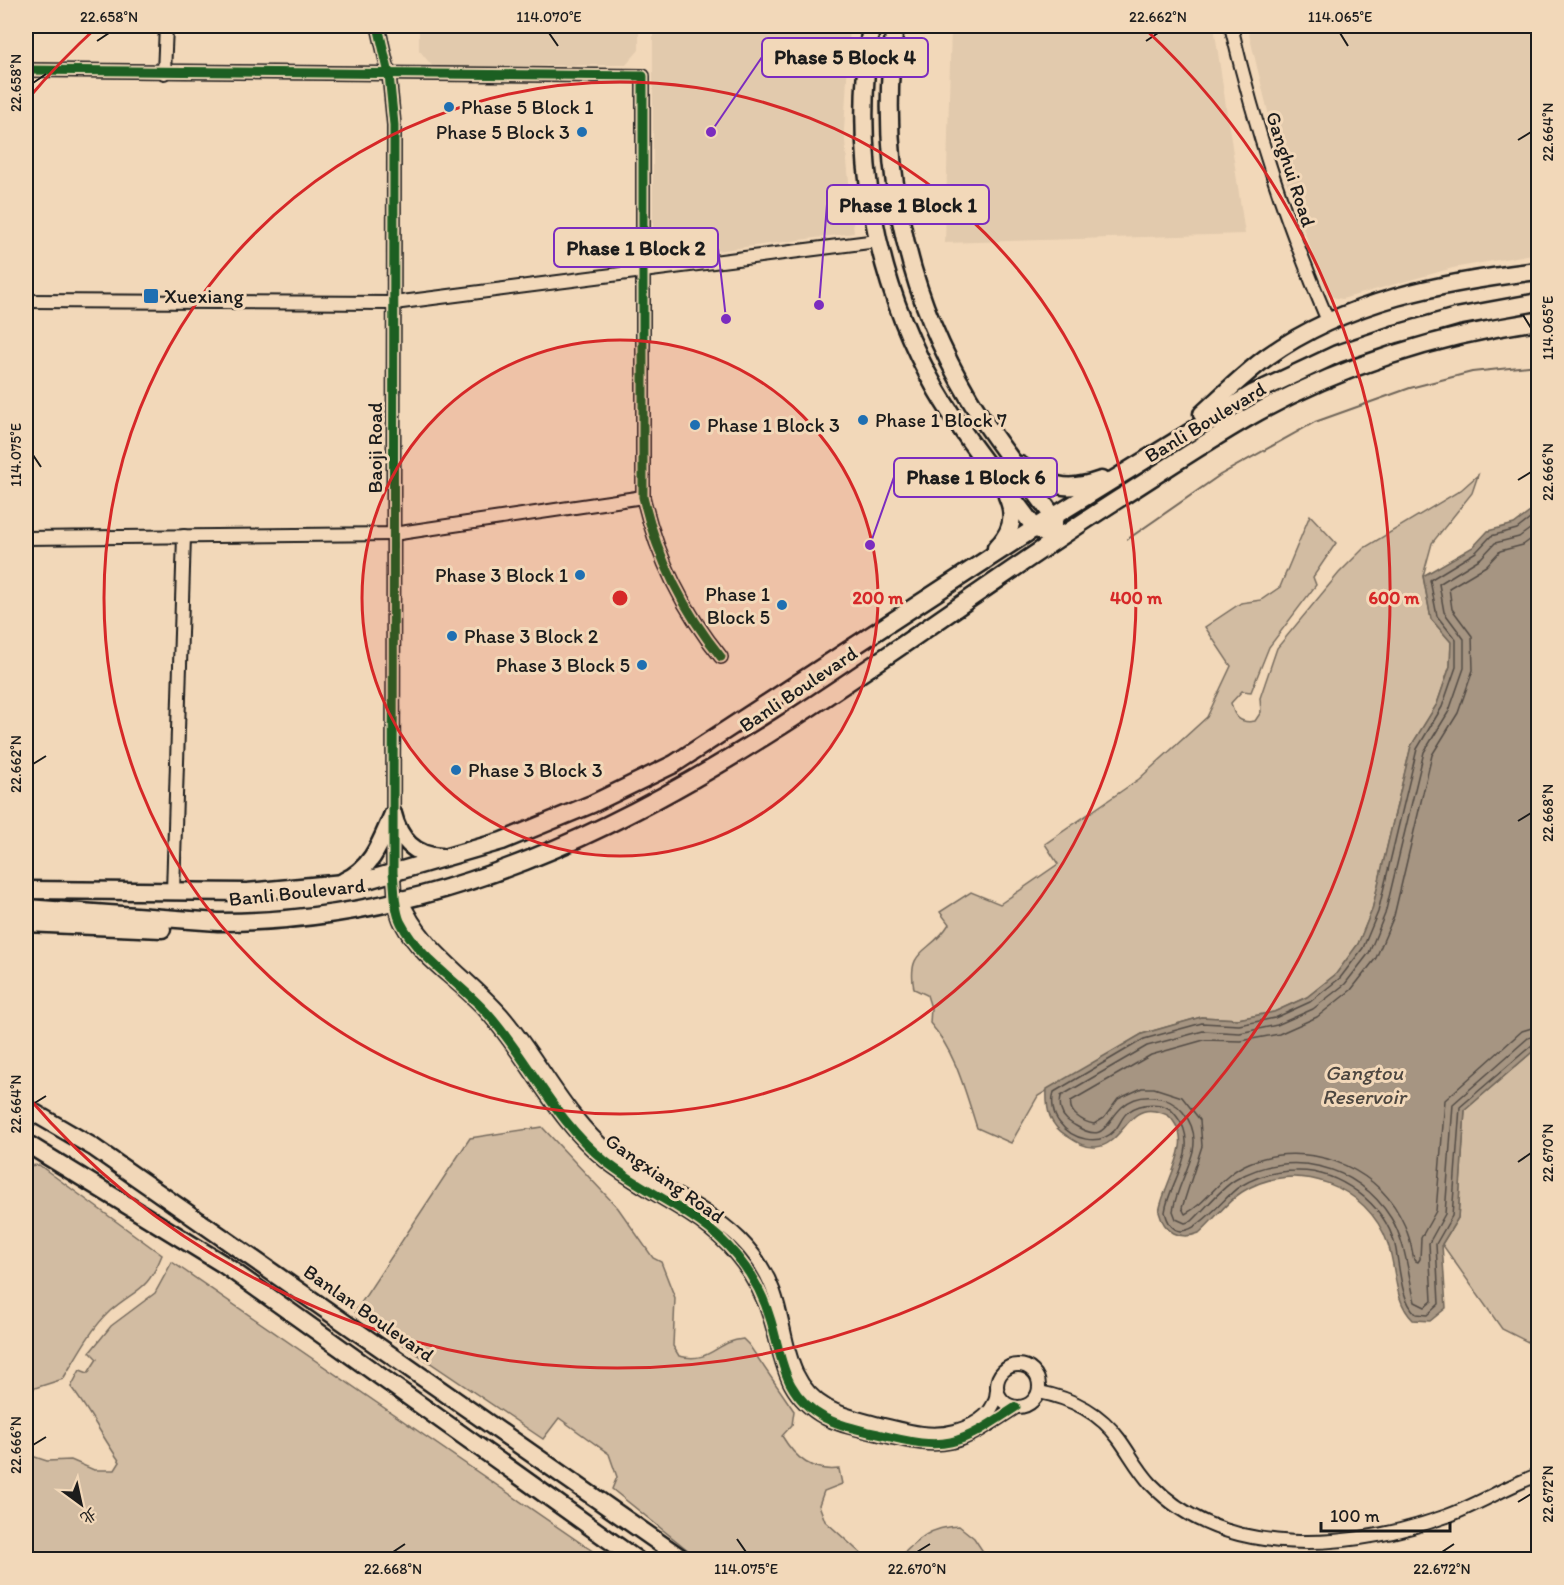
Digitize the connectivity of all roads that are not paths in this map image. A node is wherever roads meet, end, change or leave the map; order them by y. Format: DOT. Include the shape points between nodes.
graph roads {
  1 [pos="166,26"];
  2 [pos="378,26"];
  3 [pos="871,26"];
  4 [pos="895,26"];
  5 [pos="1232,26"];
  6 [pos="26,70"];
  7 [pos="164,73"];
  8 [pos="389,74"];
  9 [pos="877,241"];
  10 [pos="643,271"];
  11 [pos="1539,271"];
  12 [pos="26,301"];
  13 [pos="1539,302"];
  14 [pos="394,303"];
  15 [pos="1328,321"];
  16 [pos="1539,321"];
  17 [pos="1168,445"];
  18 [pos="1013,460"];
  19 [pos="1125,472"];
  20 [pos="995,473"];
  21 [pos="643,497"];
  22 [pos="1054,518"];
  23 [pos="1035,528"];
  24 [pos="393,534"];
  25 [pos="184,536"];
  26 [pos="26,538"];
  27 [pos="1055,540"];
  28 [pos="978,566"];
  29 [pos="721,657"];
  30 [pos="393,813"];
  31 [pos="447,857"];
  32 [pos="393,873"];
  33 [pos="333,884"];
  34 [pos="26,890"];
  35 [pos="173,892"];
  36 [pos="399,901"];
  37 [pos="26,908"];
  38 [pos="218,922"];
  39 [pos="26,924"];
  40 [pos="26,1108"];
  41 [pos="26,1143"];
  42 [pos="998,1390"];
  43 [pos="1039,1392"];
  44 [pos="1016,1407"];
  45 [pos="1539,1475"];
  46 [pos="637,1560"];
  47 [pos="684,1560"];
  1 -- 7 [label="street"];
  2 -- 8 [label="street, Baoji Road"];
  3 -- 9 [label="main road" via="863,132"];
  4 -- 18 [label="main road" via="890,148 910,263 950,363 983,420"];
  5 -- 15 [label="street, Ganghui Road" via="1269,169"];
  6 -- 7 [label="street"];
  7 -- 8 [label="street"];
  8 -- 10 [label="street" via="643,76"];
  8 -- 14 [label="street, Baoji Road" via="394,125"];
  9 -- 10 [label="street"];
  9 -- 20 [label="main road" via="896,302 925,370 964,434"];
  10 -- 14 [label="street"];
  10 -- 21 [label="street"];
  11 -- 15 [label="main road" via="1429,288"];
  12 -- 14 [label="street"];
  13 -- 17 [label="main road, Banli Boulevard" via="1446,320 1337,354 1252,394"];
  14 -- 24 [label="street, Baoji Road"];
  15 -- 17 [label="main road" via="1251,370"];
  16 -- 27 [label="main road, Banli Boulevard" via="1431,343 1316,384 1234,425"];
  17 -- 19 [label="main road, Banli Boulevard"];
  18 -- 19 [label="main road" via="1046,482 1068,488"];
  18 -- 22 [label="main road"];
  19 -- 22 [label="main road, Banli Boulevard"];
  20 -- 23 [label="main road"];
  20 -- 28 [label="main road" via="1010,502 1012,521 1005,539"];
  21 -- 24 [label="street"];
  21 -- 29 [label="street" via="653,536 676,591"];
  22 -- 23 [label="main road, Banli Boulevard"];
  22 -- 27 [label="main road"];
  23 -- 27 [label="main road"];
  23 -- 28 [label="main road, Banli Boulevard"];
  24 -- 25 [label="street"];
  24 -- 30 [label="street, Baoji Road"];
  25 -- 26 [label="street"];
  25 -- 35 [label="street"];
  27 -- 36 [label="main road, Banli Boulevard" via="790,720 655,803 571,844 492,874"];
  28 -- 31 [label="main road, Banli Boulevard" via="674,764 592,804 502,841"];
  30 -- 31 [label="main road" via="402,837 411,847 434,857"];
  30 -- 32 [label="street, Baoji Road"];
  30 -- 33 [label="main road" via="369,862 357,874"];
  31 -- 32 [label="main road, Banli Boulevard"];
  32 -- 33 [label="main road, Banli Boulevard"];
  32 -- 36 [label="street, Gangxiang Road"];
  33 -- 35 [label="main road, Banli Boulevard" via="248,892"];
  34 -- 35 [label="main road, Banli Boulevard"];
  36 -- 38 [label="main road, Banli Boulevard" via="311,915"];
  36 -- 42 [label="street, Gangxiang Road" via="423,937 506,1019 564,1105 594,1138 629,1166 722,1223 749,1249 774,1293 792,1366 814,1397 847,1416 930,1434 957,1430 982,1418 994,1407"];
  36 -- 44 [label="street, Gangxiang Road" via="399,921 411,938 498,1026 571,1129 623,1174 705,1225 736,1256 766,1306 787,1379 807,1405 844,1425 930,1445 970,1437"];
  37 -- 38 [label="main road, Banli Boulevard"];
  38 -- 39 [label="main road" via="176,929"];
  40 -- 47 [label="main road, Banlan Boulevard" via="93,1147"];
  41 -- 46 [label="main road" via="223,1264"];
  42 -- 43 [label="street" via="1000,1376 1019,1365 1038,1377"];
  42 -- 44 [label="street" via="1004,1402"];
  43 -- 44 [label="street" via="1030,1404"];
  43 -- 45 [label="street" via="1072,1402 1101,1420 1150,1483 1184,1511 1224,1531 1252,1538 1341,1538 1406,1528 1468,1507"];
}
